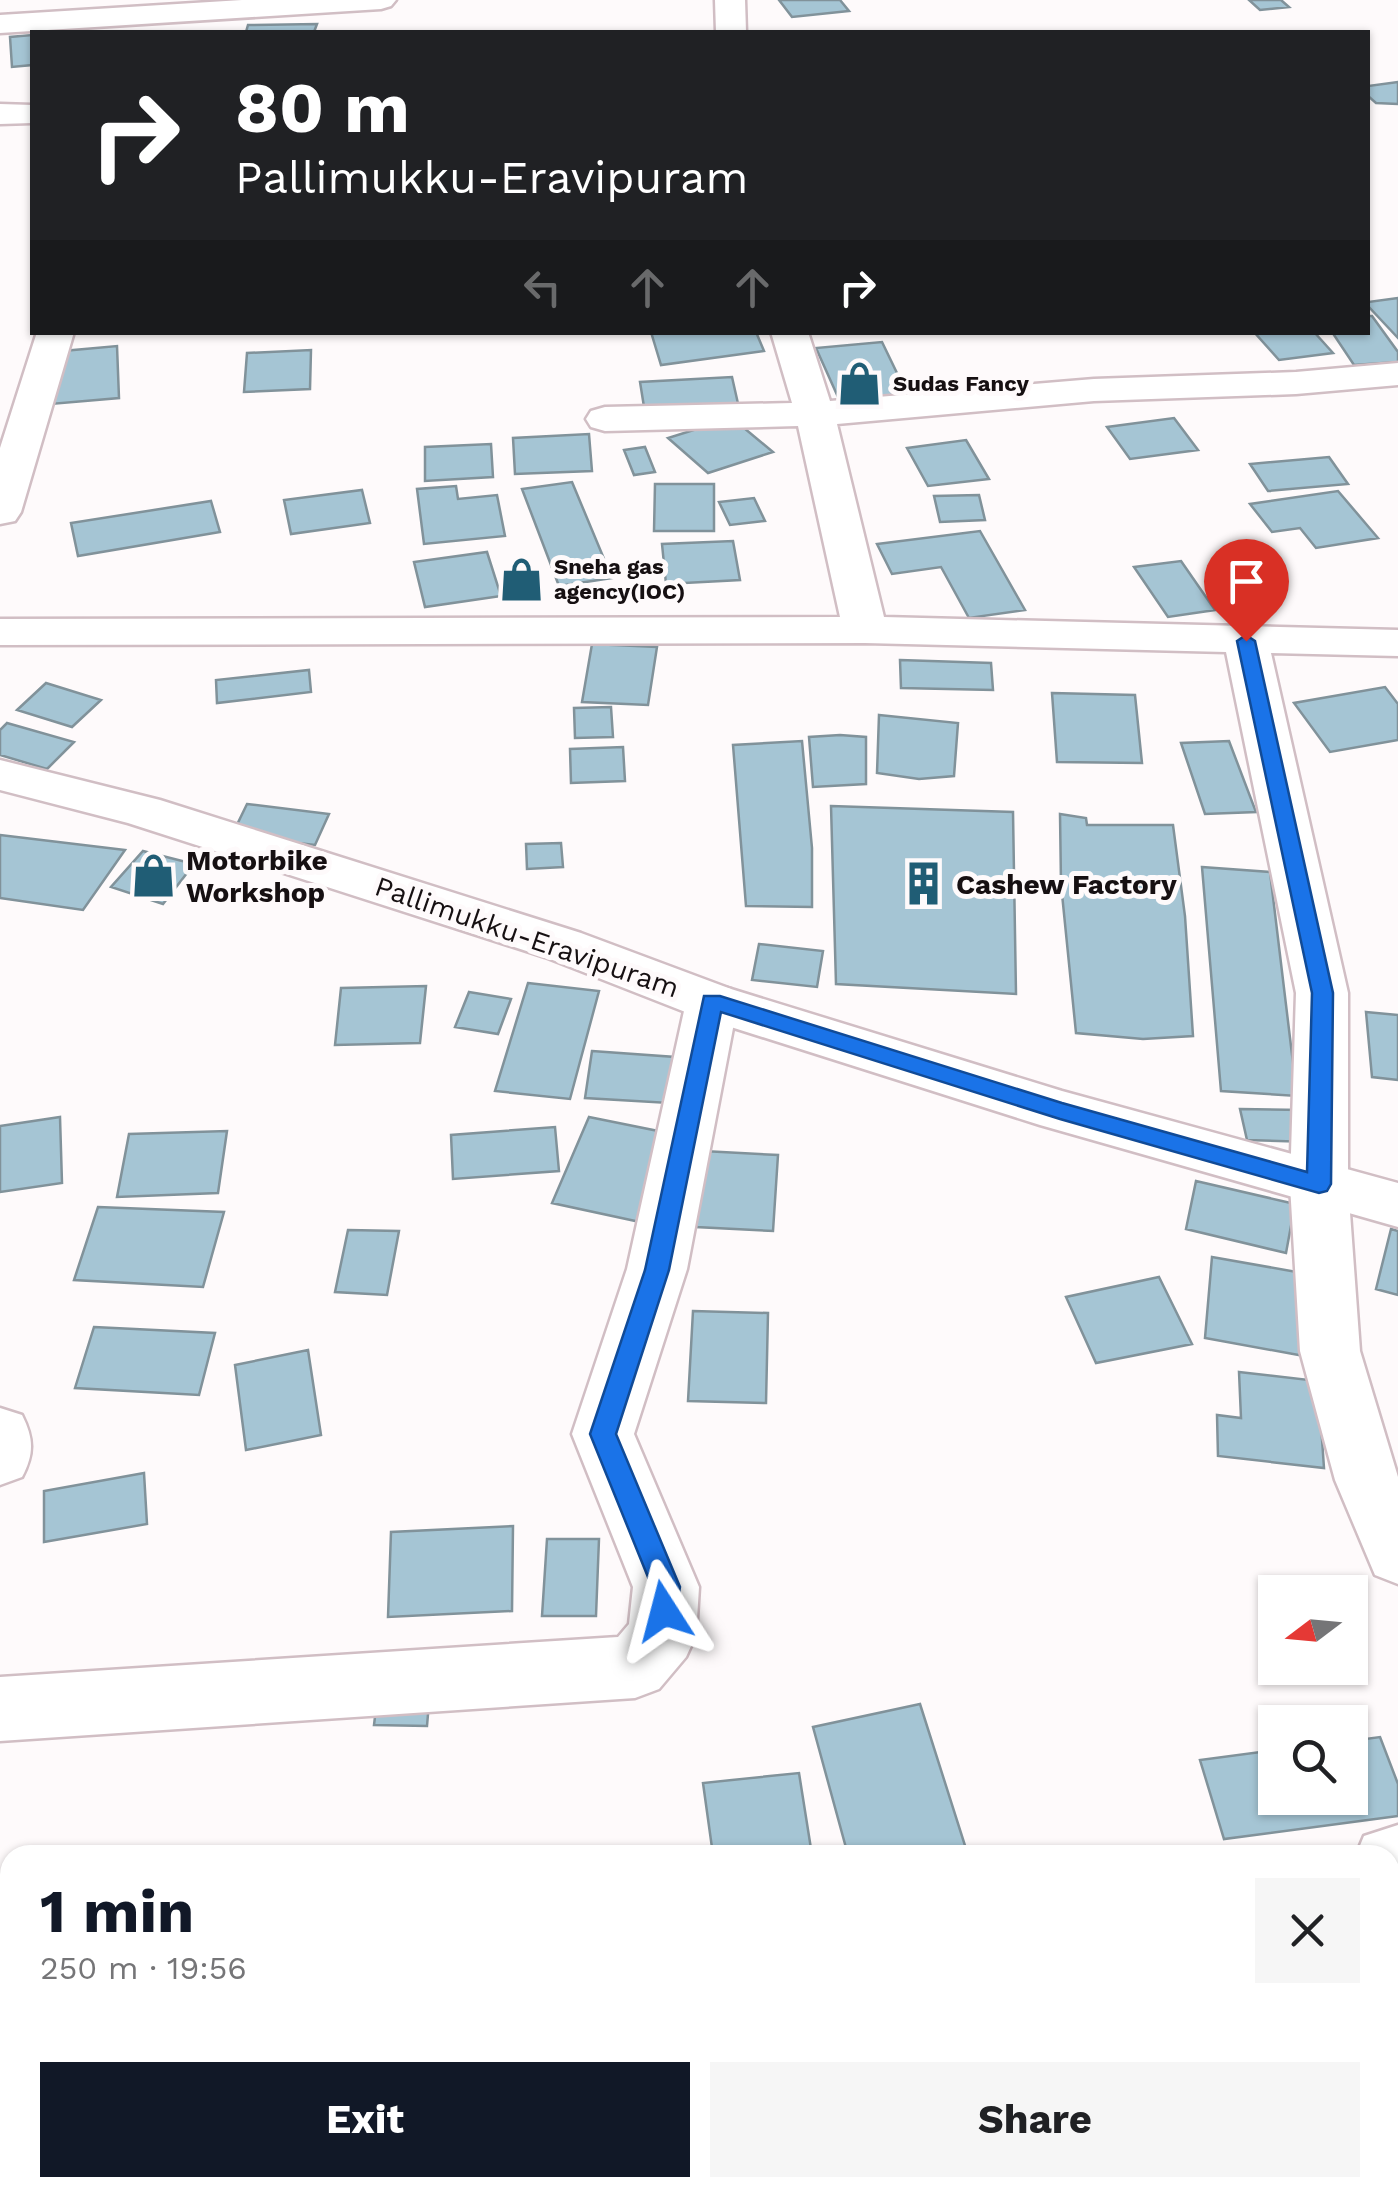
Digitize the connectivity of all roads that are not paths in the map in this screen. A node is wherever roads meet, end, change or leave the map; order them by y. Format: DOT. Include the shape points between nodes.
graph roads {
  1 [pos="381,0"];
  2 [pos="730,0"];
  3 [pos="0,24"];
  4 [pos="731,30"];
  5 [pos="0,114"];
  6 [pos="30,114"];
  7 [pos="55,335"];
  8 [pos="790,335"];
  9 [pos="1398,374"];
  10 [pos="815,414"];
  11 [pos="606,418"];
  12 [pos="0,512"];
  13 [pos="865,630"];
  14 [pos="0,632"];
  15 [pos="1246,641"];
  16 [pos="1398,642"];
  17 [pos="0,775"];
  18 [pos="712,1002"];
  19 [pos="1319,1184"];
  20 [pos="1398,1205"];
  21 [pos="0,1434"];
  22 [pos="0,1458"];
  23 [pos="1398,1555"];
  24 [pos="0,1709"];
  1 -- 3 [label="street"];
  2 -- 4 [label="street"];
  5 -- 6 [label="street"];
  7 -- 12 [label="street"];
  8 -- 10 [label="street"];
  9 -- 10 [label="street"];
  10 -- 11 [label="street"];
  10 -- 13 [label="street"];
  13 -- 14 [label="street"];
  13 -- 15 [label="street"];
  15 -- 16 [label="street"];
  15 -- 19 [label="street" via="1322,993"];
  17 -- 18 [label="street, Pallimukku-Eravipuram" via="143,811 563,945"];
  18 -- 19 [label="street, Pallimukku-Eravipuram"];
  18 -- 24 [label="street" via="657,1270 603,1434 666,1587 662,1635 635,1667"];
  19 -- 20 [label="street, Pallimukku-Eravipuram"];
  19 -- 23 [label="street" via="1330,1352 1366,1480"];
  21 -- 22 [label="street"];
}
